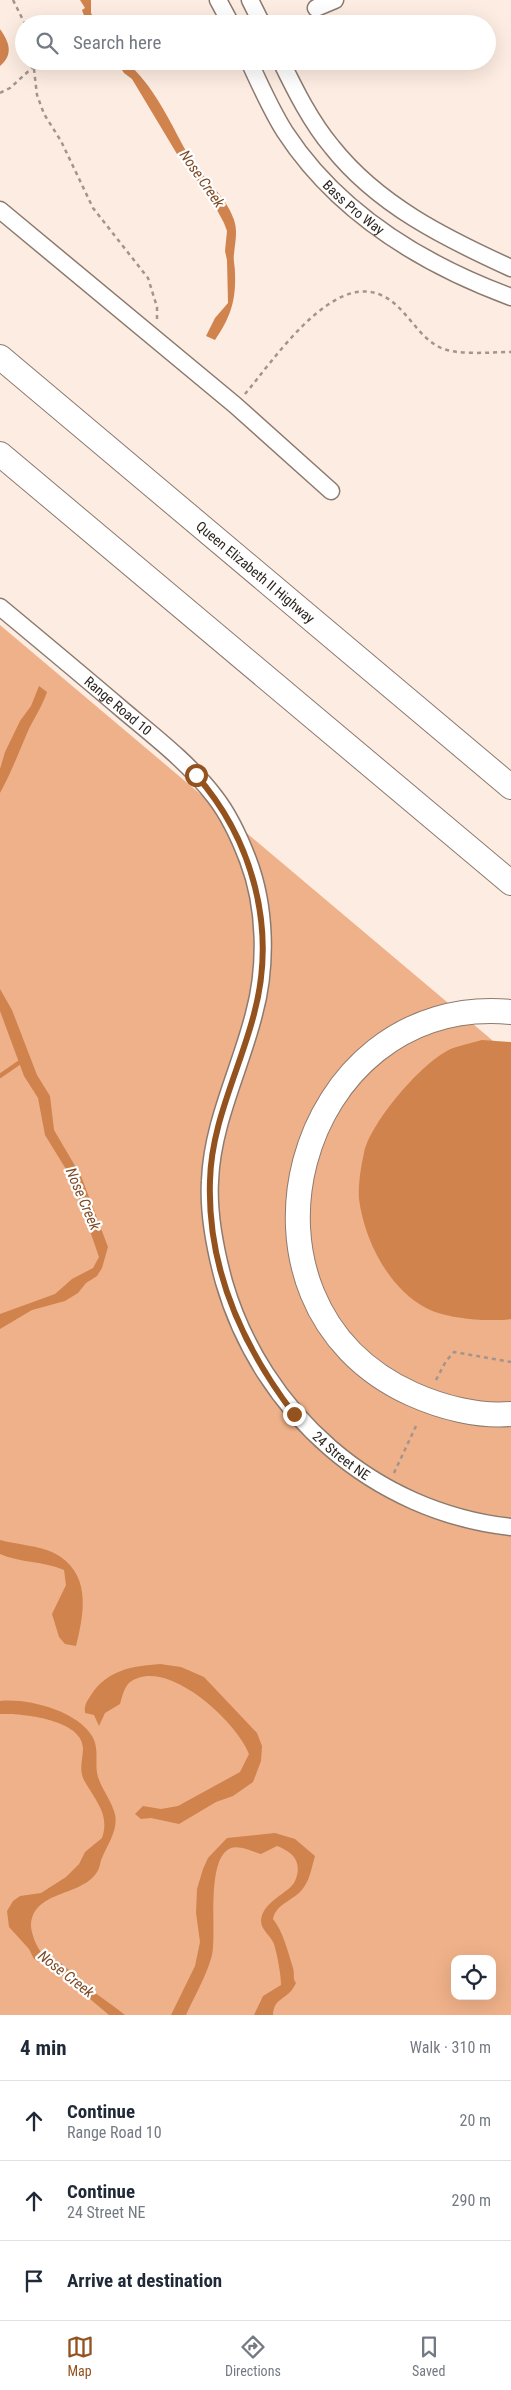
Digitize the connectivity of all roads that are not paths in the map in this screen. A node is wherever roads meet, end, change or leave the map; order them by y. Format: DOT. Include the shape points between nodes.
graph roads {
  1 [pos="218,0"];
  2 [pos="250,0"];
  3 [pos="335,0"];
  4 [pos="316,8"];
  5 [pos="226,15"];
  6 [pos="258,15"];
  7 [pos="254,70"];
  8 [pos="286,70"];
  9 [pos="0,210"];
  10 [pos="511,268"];
  11 [pos="511,297"];
  12 [pos="0,356"];
  13 [pos="0,454"];
  14 [pos="332,491"];
  15 [pos="0,606"];
  16 [pos="511,787"];
  17 [pos="226,815"];
  18 [pos="511,883"];
  19 [pos="511,1012"];
  20 [pos="511,1414"];
  21 [pos="511,1527"];
  1 -- 5 [label="street"];
  2 -- 6 [label="street"];
  3 -- 4 [label="street"];
  7 -- 11 [label="street, Bass Pro Way" via="285,131 343,200 420,256"];
  8 -- 10 [label="street, Bass Pro Way" via="331,146 357,174 438,234"];
  9 -- 14 [label="street" via="236,406"];
  12 -- 16 [label="highway, Queen Elizabeth II Highway"];
  13 -- 18 [label="highway"];
  15 -- 17 [label="street, Range Road 10" via="175,754 216,798"];
  17 -- 21 [label="street, 24 Street NE" via="249,862 262,932 262,972 255,1013 225,1100 210,1180 211,1221 229,1301 268,1380 320,1441 348,1463 413,1501 449,1515"];
  19 -- 20 [label="highway" via="464,1013 436,1020 404,1033 380,1048 356,1070 333,1097 316,1127 304,1159 297,1194 296,1225 309,1285 321,1310 334,1331 376,1373 398,1388 451,1408"];
}
